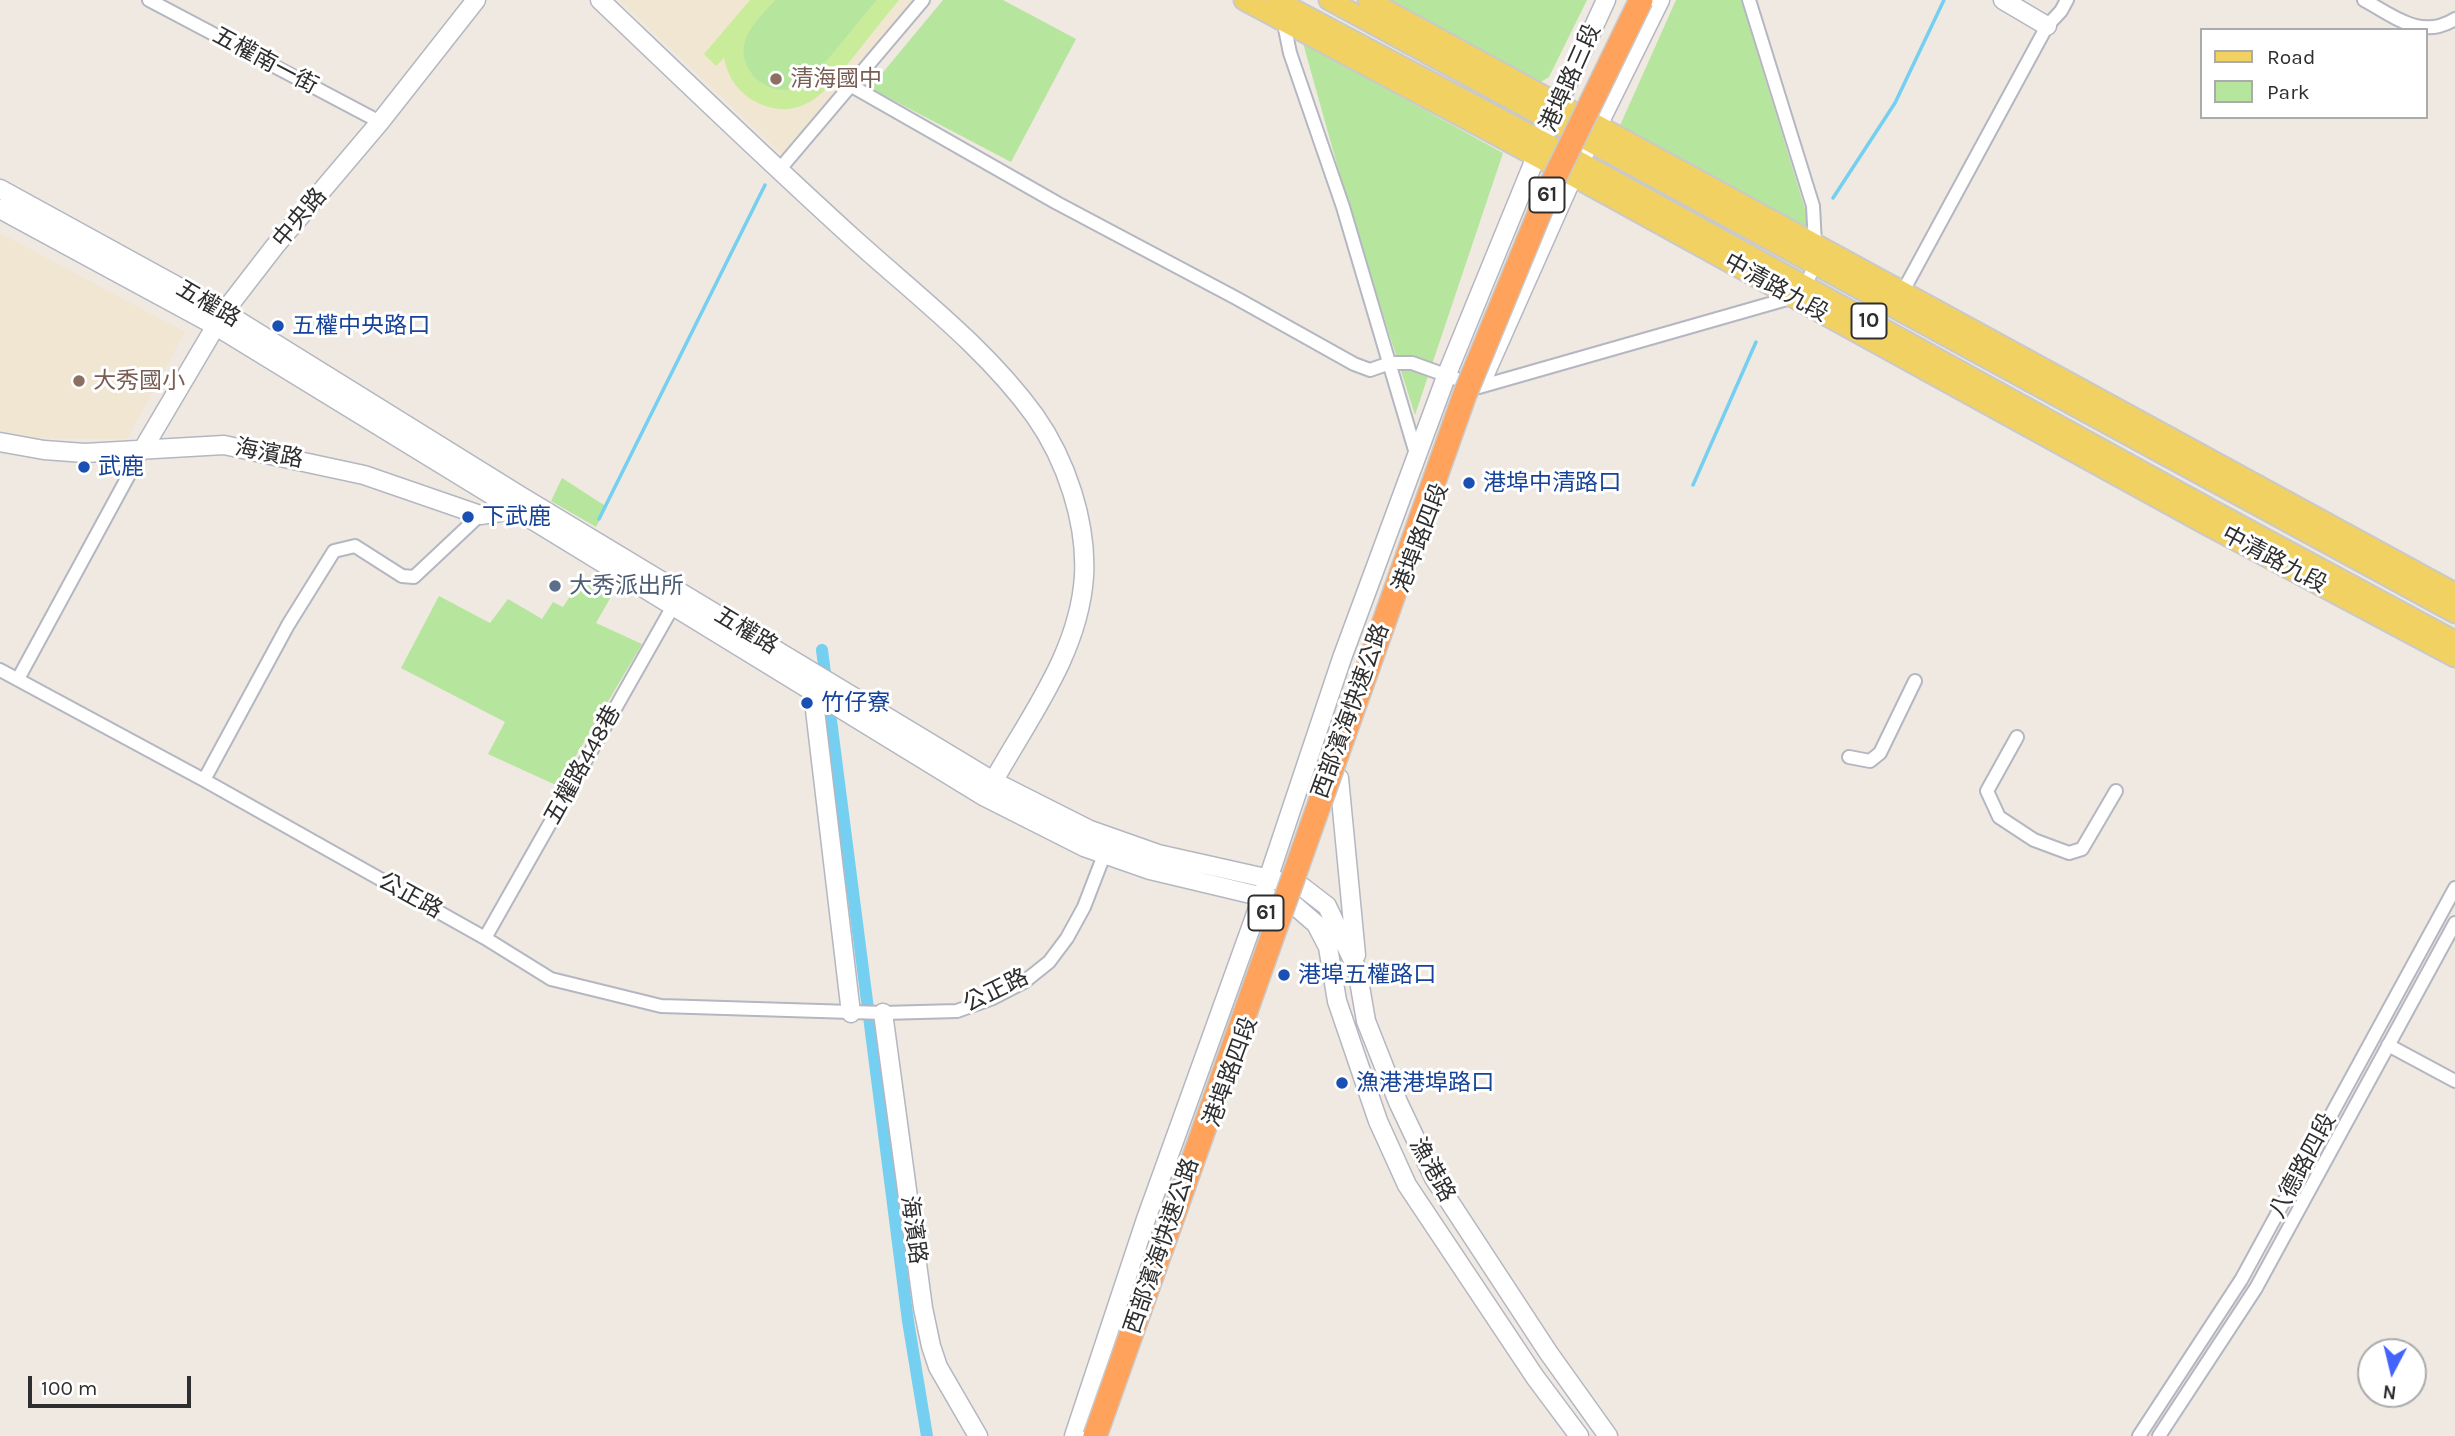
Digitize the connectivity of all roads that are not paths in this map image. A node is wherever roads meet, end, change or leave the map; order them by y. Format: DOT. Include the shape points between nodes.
graph roads {
  1 [pos="149,0"];
  2 [pos="476,0"];
  3 [pos="600,0"];
  4 [pos="923,0"];
  5 [pos="1244,0"];
  6 [pos="1329,0"];
  7 [pos="1368,0"];
  8 [pos="1606,0"];
  9 [pos="1624,0"];
  10 [pos="1641,0"];
  11 [pos="1660,0"];
  12 [pos="1749,0"];
  13 [pos="2003,0"];
  14 [pos="2067,0"];
  15 [pos="2364,0"];
  16 [pos="1281,6"];
  17 [pos="2455,19"];
  18 [pos="2047,26"];
  19 [pos="2425,28"];
  20 [pos="2427,28"];
  21 [pos="850,85"];
  22 [pos="1554,112"];
  23 [pos="380,122"];
  24 [pos="1594,133"];
  25 [pos="1539,149"];
  26 [pos="1576,169"];
  27 [pos="779,170"];
  28 [pos="0,189"];
  29 [pos="0,209"];
  30 [pos="1815,243"];
  31 [pos="1816,263"];
  32 [pos="1800,291"];
  33 [pos="1902,293"];
  34 [pos="220,319"];
  35 [pos="1390,363"];
  36 [pos="1447,374"];
  37 [pos="1479,387"];
  38 [pos="0,442"];
  39 [pos="143,449"];
  40 [pos="1417,457"];
  41 [pos="519,503"];
  42 [pos="480,515"];
  43 [pos="2455,593"];
  44 [pos="678,599"];
  45 [pos="2455,613"];
  46 [pos="2455,641"];
  47 [pos="2455,657"];
  48 [pos="0,670"];
  49 [pos="18,680"];
  50 [pos="1915,681"];
  51 [pos="813,693"];
  52 [pos="2017,737"];
  53 [pos="1849,757"];
  54 [pos="1339,778"];
  55 [pos="204,780"];
  56 [pos="989,789"];
  57 [pos="2116,791"];
  58 [pos="1108,846"];
  59 [pos="1268,878"];
  60 [pos="1301,886"];
  61 [pos="2455,888"];
  62 [pos="1262,897"];
  63 [pos="1293,904"];
  64 [pos="2451,907"];
  65 [pos="2455,923"];
  66 [pos="485,938"];
  67 [pos="1357,969"];
  68 [pos="851,1013"];
  69 [pos="883,1013"];
  70 [pos="2388,1045"];
  71 [pos="2455,1081"];
  72 [pos="2242,1280"];
  73 [pos="2256,1288"];
  74 [pos="978,1436"];
  75 [pos="1074,1436"];
  76 [pos="1082,1436"];
  77 [pos="1095,1436"];
  78 [pos="1104,1436"];
  79 [pos="1578,1436"];
  80 [pos="1608,1436"];
  81 [pos="2139,1436"];
  82 [pos="2159,1436"];
  1 -- 23 [label="street, 五權南一街"];
  2 -- 23 [label="street, 中央路"];
  3 -- 27 [label="street"];
  4 -- 21 [label="street"];
  5 -- 16 [label="main road, 中清路九段"];
  6 -- 22 [label="main road, 中清路九段"];
  7 -- 22 [label="main road, 中清路九段"];
  8 -- 22 [label="street, 港埠路三段"];
  9 -- 76 [label="highway, 西部濱海快速公路 / 61" via="1542,173 1451,390"];
  10 -- 77 [label="highway, 西部濱海快速公路 / 61, bridge" via="1551,184 1465,394"];
  11 -- 24 [label="street, 港埠路三段"];
  12 -- 30 [label="street" via="1812,206"];
  13 -- 18 [label="street"];
  14 -- 18 [label="street"];
  15 -- 19 [label="street"];
  16 -- 25 [label="main road, 中清路九段 / 10"];
  16 -- 35 [label="street" via="1290,53"];
  17 -- 20 [label="street"];
  18 -- 33 [label="street"];
  21 -- 27 [label="street"];
  21 -- 35 [label="street" via="1057,204 1354,363 1370,370"];
  22 -- 24 [label="main road, 中清路九段"];
  22 -- 25 [label="street, 港埠路三段"];
  23 -- 34 [label="street, 中央路"];
  24 -- 26 [label="street, 港埠路四段"];
  24 -- 30 [label="main road, 中清路九段"];
  24 -- 31 [label="main road, 中清路九段 / 10"];
  25 -- 26 [label="main road, 中清路九段 / 10"];
  25 -- 36 [label="street, 港埠路四段"];
  26 -- 32 [label="main road, 中清路九段 / 10"];
  26 -- 37 [label="street, 港埠路四段"];
  27 -- 56 [label="street" via="1002,373 1037,419 1071,491 1083,547 1078,618 1058,669"];
  28 -- 34 [label="street, 五權路"];
  29 -- 34 [label="street, 五權路"];
  30 -- 31 [label="street"];
  30 -- 33 [label="main road, 中清路九段"];
  31 -- 32 [label="street"];
  31 -- 45 [label="main road, 中清路九段 / 10"];
  32 -- 37 [label="street"];
  32 -- 46 [label="main road, 中清路九段 / 10"];
  32 -- 47 [label="main road, 中清路九段" via="2163,501"];
  33 -- 43 [label="main road, 中清路九段"];
  34 -- 39 [label="street, 中央路"];
  34 -- 41 [label="street, 五權路"];
  35 -- 36 [label="street" via="1412,363"];
  35 -- 40 [label="street"];
  36 -- 37 [label="street"];
  36 -- 40 [label="street, 港埠路四段"];
  37 -- 54 [label="street, 港埠路四段" via="1395,607"];
  38 -- 39 [label="street, 海濱路" via="85,453"];
  39 -- 42 [label="street, 海濱路" via="224,445 363,475"];
  39 -- 49 [label="street"];
  40 -- 59 [label="street, 港埠路四段" via="1342,658"];
  41 -- 42 [label="street, 海濱路"];
  41 -- 44 [label="street, 五權路"];
  42 -- 55 [label="street" via="414,577 402,576 355,546 334,551"];
  44 -- 51 [label="street, 五權路"];
  44 -- 56 [label="street, 五權路"];
  44 -- 66 [label="street, 五權路448巷"];
  48 -- 49 [label="street, 公正路"];
  49 -- 55 [label="street, 公正路"];
  50 -- 53 [label="street" via="1880,752 1870,761"];
  51 -- 56 [label="street, 五權路"];
  51 -- 68 [label="street"];
  52 -- 57 [label="street" via="1987,792 1999,817 2034,840 2068,853 2082,849"];
  54 -- 60 [label="street, 港埠路四段"];
  54 -- 67 [label="street"];
  55 -- 66 [label="street, 公正路"];
  56 -- 58 [label="street, 五權路" via="1060,836"];
  58 -- 59 [label="street, 五權路"];
  58 -- 62 [label="street, 五權路" via="1150,870"];
  58 -- 69 [label="street, 公正路" via="1067,938 1049,962 1024,982 957,1011"];
  59 -- 60 [label="street, 五權路"];
  59 -- 62 [label="street, 港埠路四段"];
  60 -- 63 [label="street, 港埠路四段"];
  60 -- 67 [label="street, 漁港路" via="1326,906"];
  61 -- 64 [label="street, 八德路四段"];
  62 -- 63 [label="street, 五權路"];
  62 -- 75 [label="street, 港埠路四段"];
  63 -- 78 [label="street, 港埠路四段"];
  63 -- 79 [label="street, 漁港路" via="1317,924 1328,947 1337,1001 1378,1121 1407,1185"];
  64 -- 72 [label="street, 八德路四段"];
  65 -- 70 [label="street, 八德路四段"];
  66 -- 68 [label="street, 公正路" via="551,979 661,1006"];
  67 -- 80 [label="street, 漁港路" via="1366,1021 1434,1178"];
  68 -- 69 [label="street, 公正路"];
  69 -- 74 [label="street, 海濱路" via="931,1346"];
  70 -- 71 [label="street"];
  70 -- 73 [label="street, 八德路四段"];
  72 -- 73 [label="street"];
  72 -- 81 [label="street, 八德路四段"];
  73 -- 82 [label="street, 八德路四段"];
}
